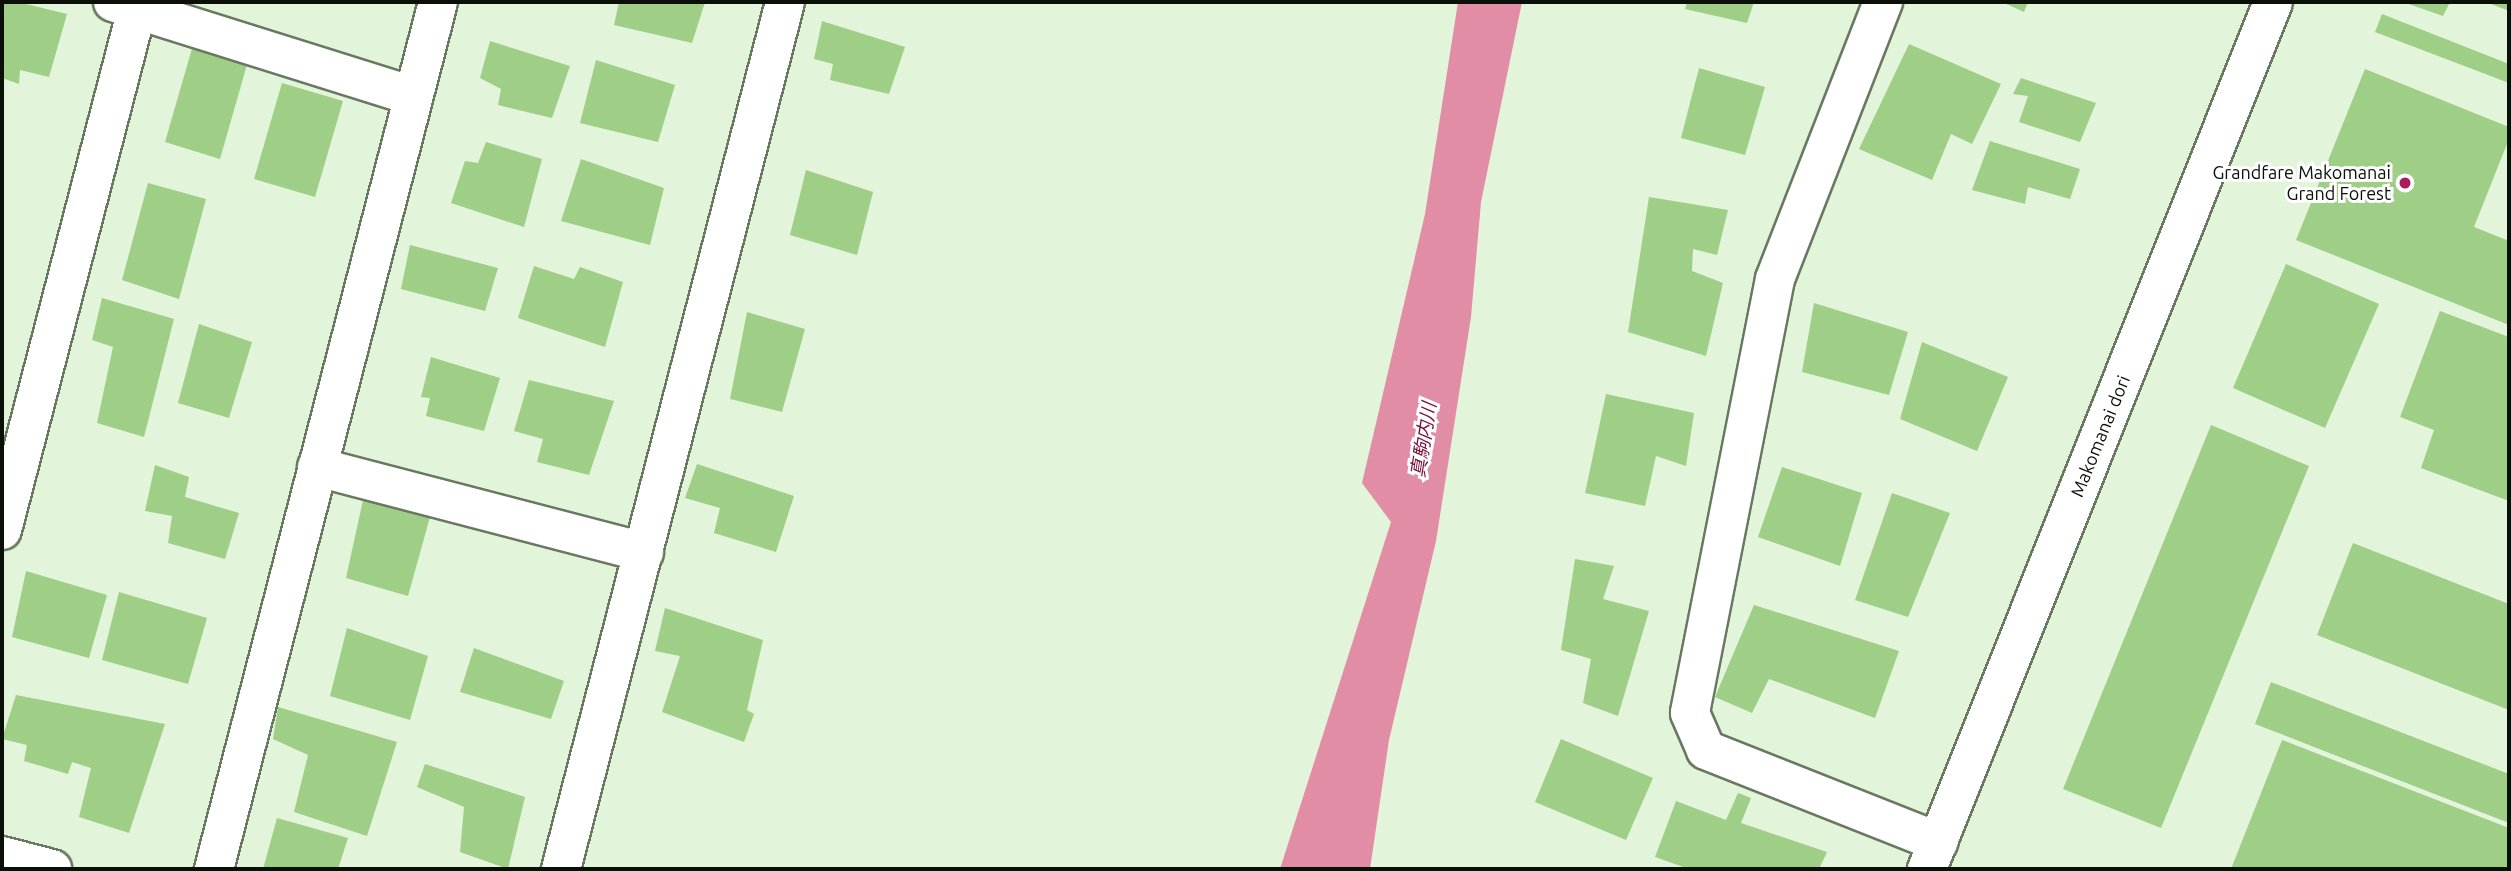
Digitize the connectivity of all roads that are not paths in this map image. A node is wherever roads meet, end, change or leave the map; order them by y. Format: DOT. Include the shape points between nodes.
graph roads {
  1 [pos="438,2"];
  2 [pos="785,2"];
  3 [pos="1883,2"];
  4 [pos="2273,2"];
  5 [pos="125,6"];
  6 [pos="414,96"];
  7 [pos="317,467"];
  8 [pos="2,530"];
  9 [pos="643,552"];
  10 [pos="2,856"];
  11 [pos="1932,856"];
  12 [pos="52,869"];
  13 [pos="214,869"];
  14 [pos="561,869"];
  1 -- 6 [label="main road"];
  2 -- 9 [label="main road"];
  3 -- 11 [label="main road" via="1775,279 1690,713 1706,750"];
  4 -- 11 [label="main road, Makomanai dori"];
  5 -- 6 [label="main road"];
  5 -- 8 [label="main road"];
  6 -- 7 [label="main road"];
  7 -- 9 [label="main road"];
  7 -- 13 [label="main road"];
  9 -- 14 [label="main road"];
  10 -- 12 [label="main road"];
}
